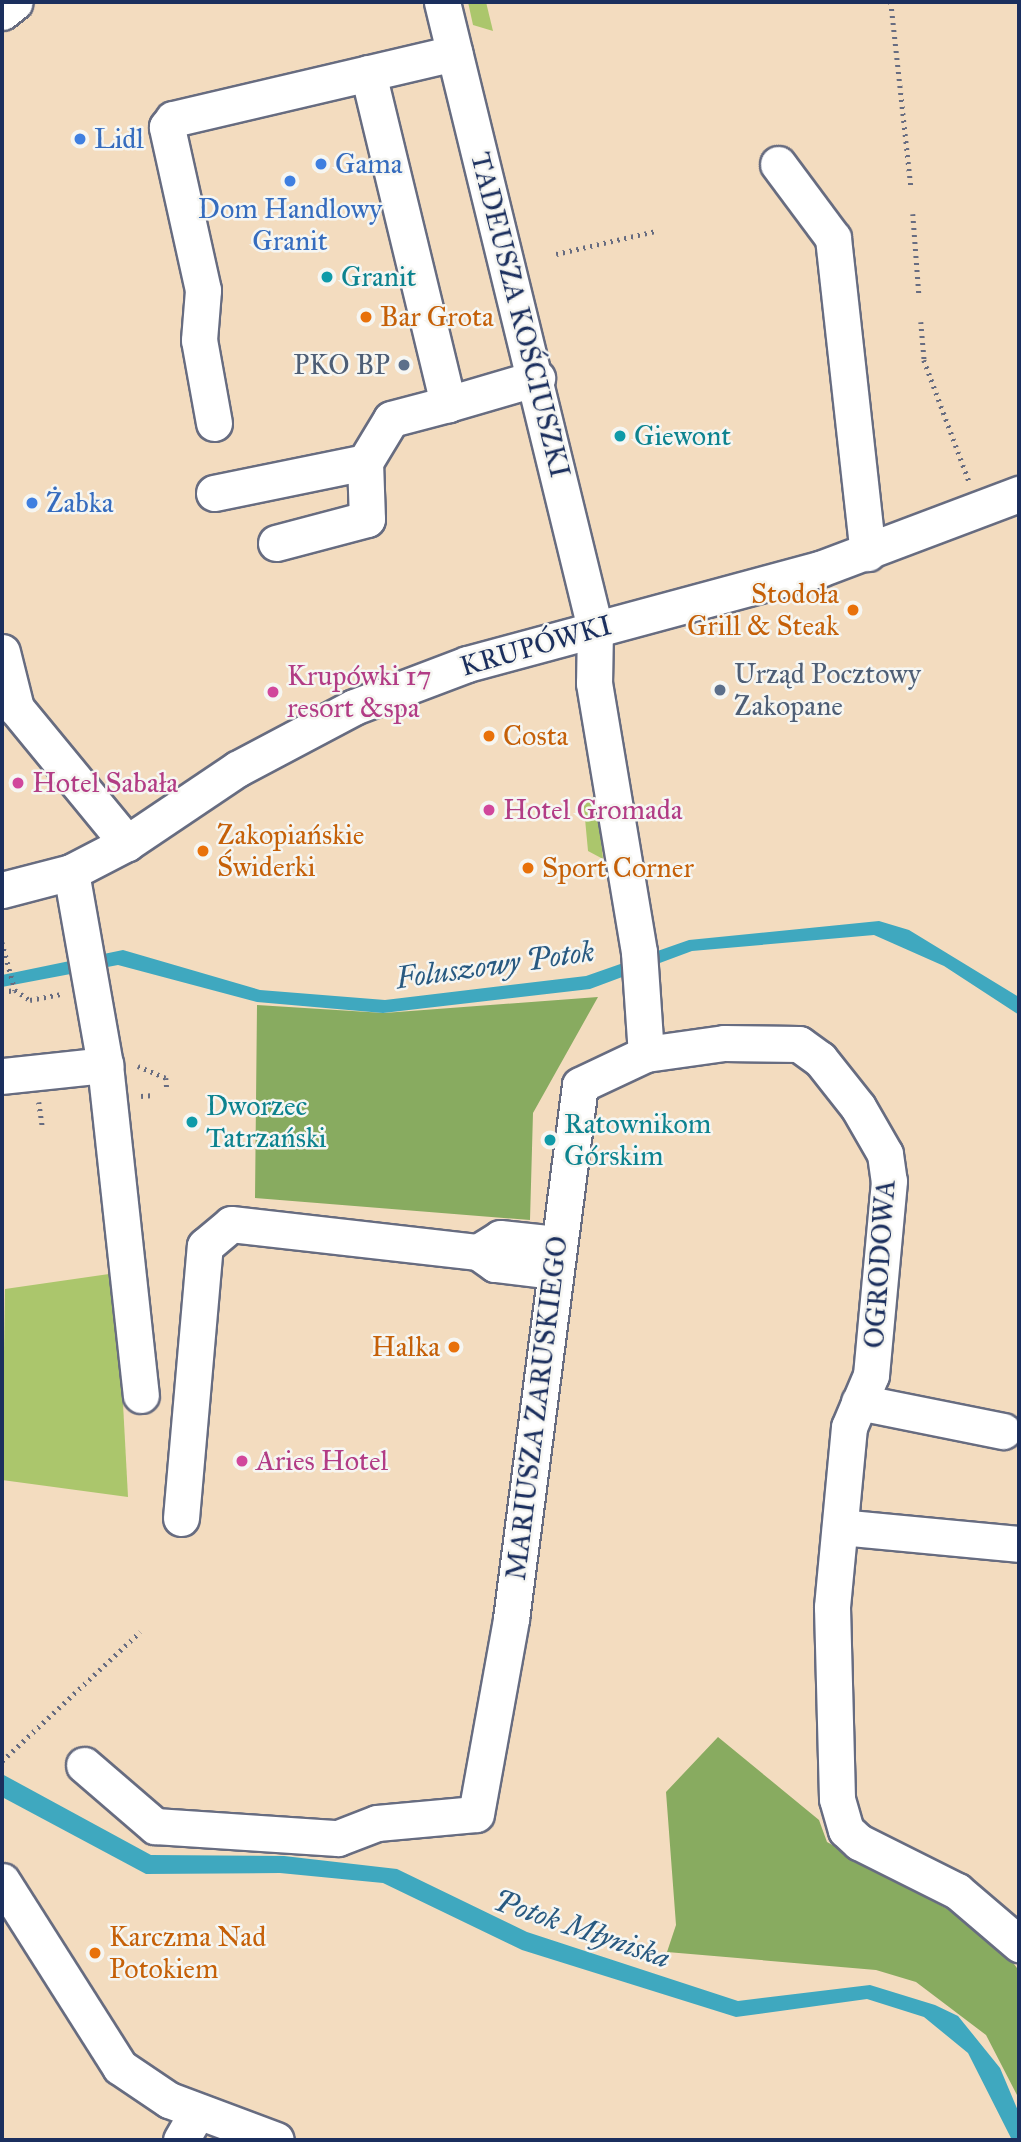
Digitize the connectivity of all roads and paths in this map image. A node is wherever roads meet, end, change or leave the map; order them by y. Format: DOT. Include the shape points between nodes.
graph roads {
  1 [pos="15,2"];
  2 [pos="442,2"];
  3 [pos="891,2"];
  4 [pos="2,12"];
  5 [pos="454,53"];
  6 [pos="368,73"];
  7 [pos="778,163"];
  8 [pos="911,185"];
  9 [pos="913,214"];
  10 [pos="656,231"];
  11 [pos="556,254"];
  12 [pos="919,295"];
  13 [pos="921,322"];
  14 [pos="537,378"];
  15 [pos="448,404"];
  16 [pos="214,423"];
  17 [pos="365,462"];
  18 [pos="965,470"];
  19 [pos="214,493"];
  20 [pos="1019,494"];
  21 [pos="276,543"];
  22 [pos="869,553"];
  23 [pos="595,628"];
  24 [pos="2,658"];
  25 [pos="127,842"];
  26 [pos="71,872"];
  27 [pos="2,890"];
  28 [pos="2,942"];
  29 [pos="90,983"];
  30 [pos="15,990"];
  31 [pos="2,992"];
  32 [pos="646,1054"];
  33 [pos="105,1065"];
  34 [pos="2,1076"];
  35 [pos="38,1097"];
  36 [pos="43,1129"];
  37 [pos="555,1258"];
  38 [pos="865,1389"];
  39 [pos="141,1395"];
  40 [pos="1003,1430"];
  41 [pos="181,1518"];
  42 [pos="840,1527"];
  43 [pos="1019,1544"];
  44 [pos="140,1632"];
  45 [pos="3,1760"];
  46 [pos="84,1765"];
  47 [pos="2,1881"];
  48 [pos="1019,1944"];
  49 [pos="189,2126"];
  50 [pos="276,2140"];
  1 -- 4 [label="street"];
  2 -- 5 [label="street, TADEUSZA KOŚCIUSZKI"];
  3 -- 8 [label="path"];
  5 -- 6 [label="street"];
  5 -- 14 [label="street, TADEUSZA KOŚCIUSZKI"];
  6 -- 15 [label="street"];
  6 -- 16 [label="street" via="173,119 167,127 203,290 200,340"];
  7 -- 22 [label="street" via="833,238"];
  9 -- 12 [label="path"];
  10 -- 11 [label="path"];
  13 -- 18 [label="path" via="924,360"];
  14 -- 15 [label="street"];
  14 -- 23 [label="street, TADEUSZA KOŚCIUSZKI"];
  15 -- 17 [label="street" via="391,419"];
  17 -- 19 [label="street"];
  17 -- 21 [label="street" via="367,519"];
  20 -- 22 [label="street, KRUPÓWKI"];
  22 -- 23 [label="street, KRUPÓWKI"];
  23 -- 25 [label="street, KRUPÓWKI" via="467,664 354,707 237,769"];
  23 -- 32 [label="street" via="594,683 639,952"];
  24 -- 25 [label="street" via="16,708"];
  25 -- 26 [label="street, KRUPÓWKI"];
  26 -- 27 [label="street, KRUPÓWKI"];
  26 -- 29 [label="street"];
  28 -- 30 [label="path"];
  29 -- 30 [label="path" via="30,1000"];
  29 -- 33 [label="street"];
  30 -- 31 [label="path"];
  32 -- 37 [label="street, MARIUSZA ZARUSKIEGO" via="580,1085"];
  32 -- 38 [label="street, OGRODOWA" via="724,1043 799,1044 820,1059 858,1107 886,1154 889,1181"];
  33 -- 34 [label="street"];
  33 -- 39 [label="street"];
  35 -- 36 [label="path"];
  37 -- 41 [label="street" via="499,1238 478,1252 231,1224 205,1246"];
  37 -- 46 [label="street, MARIUSZA ZARUSKIEGO" via="511,1619 476,1814 377,1823 338,1838 155,1826"];
  38 -- 40 [label="street"];
  38 -- 42 [label="street, OGRODOWA" via="849,1427"];
  42 -- 43 [label="street"];
  42 -- 48 [label="street, OGRODOWA" via="832,1690 837,1799 846,1830 957,1891"];
  44 -- 45 [label="path"];
  47 -- 49 [label="street" via="110,2056"];
  49 -- 50 [label="street"];
}
